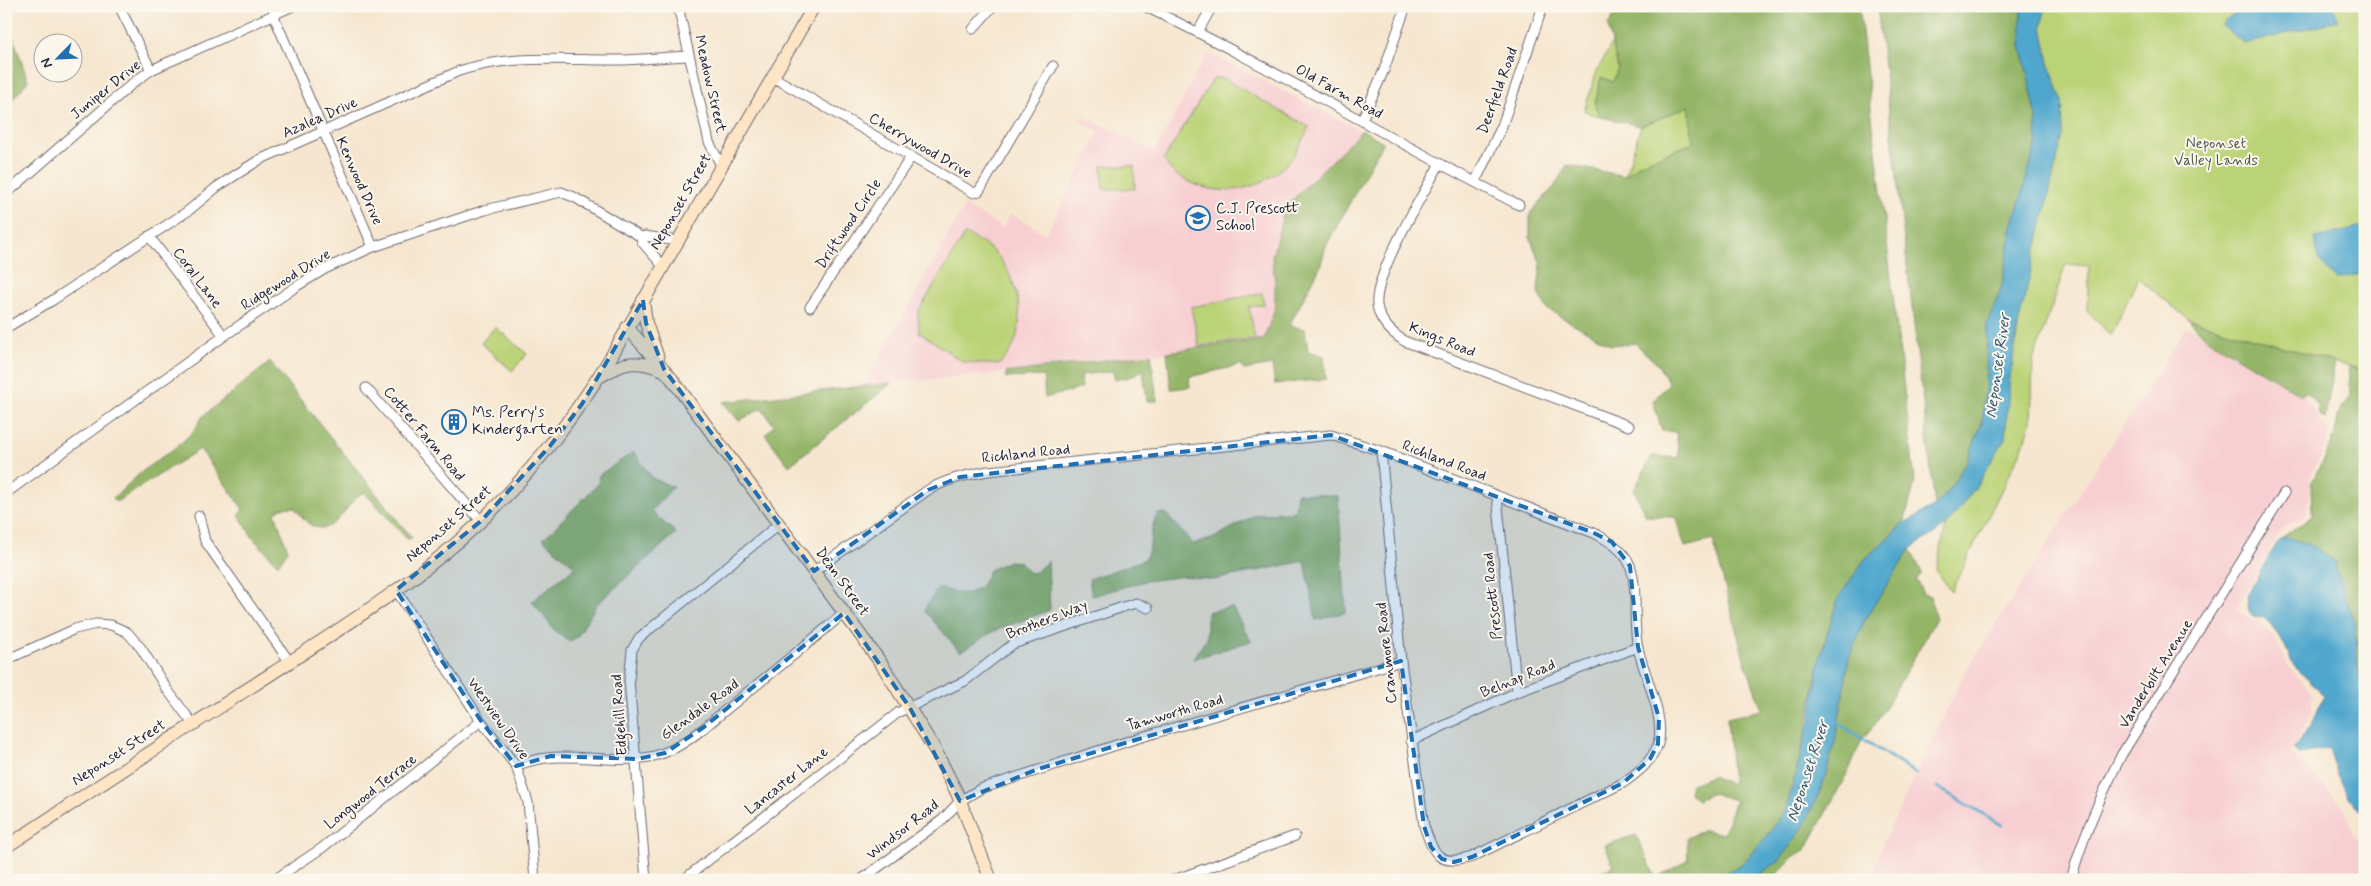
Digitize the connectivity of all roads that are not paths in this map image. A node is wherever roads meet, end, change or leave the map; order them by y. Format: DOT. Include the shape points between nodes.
graph roads {
  1 [pos="119,6"];
  2 [pos="292,6"];
  3 [pos="678,6"];
  4 [pos="814,6"];
  5 [pos="993,6"];
  6 [pos="1144,6"];
  7 [pos="1212,6"];
  8 [pos="1406,6"];
  9 [pos="1544,6"];
  10 [pos="273,14"];
  11 [pos="973,29"];
  12 [pos="1198,32"];
  13 [pos="688,56"];
  14 [pos="1053,66"];
  15 [pos="151,70"];
  16 [pos="773,77"];
  17 [pos="1362,120"];
  18 [pos="322,132"];
  19 [pos="911,157"];
  20 [pos="721,165"];
  21 [pos="1439,165"];
  22 [pos="1475,182"];
  23 [pos="6,194"];
  24 [pos="1519,204"];
  25 [pos="149,236"];
  26 [pos="641,237"];
  27 [pos="677,241"];
  28 [pos="374,247"];
  29 [pos="663,266"];
  30 [pos="643,300"];
  31 [pos="810,307"];
  32 [pos="627,327"];
  33 [pos="6,328"];
  34 [pos="224,336"];
  35 [pos="664,370"];
  36 [pos="598,378"];
  37 [pos="366,388"];
  38 [pos="1629,426"];
  39 [pos="1381,451"];
  40 [pos="6,493"];
  41 [pos="2284,493"];
  42 [pos="1497,497"];
  43 [pos="199,516"];
  44 [pos="480,522"];
  45 [pos="778,525"];
  46 [pos="814,571"];
  47 [pos="396,590"];
  48 [pos="1148,608"];
  49 [pos="844,613"];
  50 [pos="1638,647"];
  51 [pos="6,660"];
  52 [pos="289,661"];
  53 [pos="1401,661"];
  54 [pos="1518,692"];
  55 [pos="910,708"];
  56 [pos="482,721"];
  57 [pos="193,724"];
  58 [pos="1411,741"];
  59 [pos="637,758"];
  60 [pos="516,766"];
  61 [pos="960,801"];
  62 [pos="1295,836"];
  63 [pos="6,847"];
  64 [pos="1433,849"];
  65 [pos="274,880"];
  66 [pos="535,880"];
  67 [pos="646,880"];
  68 [pos="683,880"];
  69 [pos="861,880"];
  70 [pos="991,880"];
  71 [pos="1174,880"];
  72 [pos="2071,880"];
  1 -- 15 [label="street"];
  2 -- 10 [label="street, Juniper Drive"];
  3 -- 13 [label="street, Meadow Street"];
  4 -- 16 [label="main road, Neponset Street"];
  5 -- 11 [label="street"];
  6 -- 12 [label="street, Old Farm Road"];
  7 -- 12 [label="street"];
  8 -- 17 [label="street" via="1384,70"];
  9 -- 22 [label="street, Deerfield Road" via="1502,126"];
  10 -- 15 [label="street, Juniper Drive"];
  10 -- 18 [label="street, Kenwood Drive"];
  12 -- 17 [label="street, Old Farm Road"];
  13 -- 18 [label="street, Azalea Drive" via="623,60 536,58 484,63"];
  13 -- 20 [label="street, Meadow Street" via="709,142"];
  14 -- 19 [label="street, Cherrywood Drive" via="979,191 974,193"];
  15 -- 23 [label="street, Juniper Drive" via="132,82"];
  16 -- 19 [label="street, Cherrywood Drive"];
  16 -- 20 [label="main road, Neponset Street"];
  17 -- 21 [label="street, Old Farm Road"];
  18 -- 25 [label="street, Azalea Drive" via="247,168"];
  18 -- 28 [label="street, Kenwood Drive"];
  19 -- 31 [label="street, Driftwood Circle"];
  20 -- 27 [label="main road, Neponset Street"];
  21 -- 22 [label="street, Old Farm Road"];
  21 -- 38 [label="street, Kings Road" via="1378,286 1377,304 1392,333 1404,341"];
  22 -- 24 [label="street, Old Farm Road"];
  25 -- 33 [label="street, Azalea Drive"];
  25 -- 34 [label="street, Coral Lane"];
  26 -- 27 [label="street, Ridgewood Drive"];
  26 -- 28 [label="street, Ridgewood Drive" via="561,192 485,210"];
  26 -- 29 [label="street, Ridgewood Drive"];
  27 -- 29 [label="main road, Neponset Street"];
  28 -- 34 [label="street, Ridgewood Drive" via="311,277"];
  29 -- 30 [label="main road, Neponset Street"];
  30 -- 32 [label="main road, Neponset Street"];
  30 -- 35 [label="main road" via="652,346"];
  32 -- 35 [label="main road, Dean Street"];
  32 -- 36 [label="main road, Neponset Street"];
  34 -- 40 [label="street, Ridgewood Drive"];
  35 -- 36 [label="main road" via="644,362 631,363 611,369"];
  35 -- 45 [label="main road, Dean Street"];
  36 -- 44 [label="main road, Neponset Street" via="550,446"];
  37 -- 44 [label="street, Cotter Farm Road"];
  39 -- 42 [label="street, Richland Road"];
  39 -- 46 [label="street, Richland Road" via="1331,435 970,475 928,490"];
  39 -- 53 [label="street, Cranmore Road"];
  41 -- 72 [label="street, Vanderbilt Avenue" via="2122,754 2078,851"];
  42 -- 50 [label="street, Richland Road" via="1612,542 1630,566"];
  42 -- 54 [label="street, Prescott Road"];
  43 -- 52 [label="street" via="205,541"];
  44 -- 47 [label="main road, Neponset Street"];
  45 -- 46 [label="main road, Dean Street"];
  45 -- 59 [label="street, Edgehill Road" via="639,638 632,650 629,680"];
  46 -- 49 [label="main road, Dean Street"];
  47 -- 52 [label="main road, Neponset Street"];
  47 -- 56 [label="street, Westview Drive"];
  48 -- 55 [label="street, Brothers Way" via="1136,603 1013,644 965,681"];
  49 -- 55 [label="main road, Dean Street"];
  49 -- 59 [label="street, Glendale Road" via="704,727 665,753"];
  50 -- 54 [label="street, Belnap Road"];
  50 -- 64 [label="street, Richland Road" via="1659,718 1658,744 1638,773 1472,857 1454,862 1442,858"];
  51 -- 57 [label="street" via="75,630 96,624 111,626 127,632 141,648"];
  52 -- 57 [label="main road, Neponset Street"];
  53 -- 58 [label="street, Cranmore Road"];
  53 -- 61 [label="street, Tamworth Road" via="1038,769 980,789"];
  54 -- 58 [label="street, Belnap Road"];
  55 -- 61 [label="main road, Dean Street"];
  55 -- 68 [label="street, Lancaster Lane" via="889,718"];
  56 -- 60 [label="street, Westview Drive"];
  56 -- 65 [label="street, Longwood Terrace" via="322,848"];
  57 -- 63 [label="main road, Neponset Street"];
  58 -- 64 [label="street, Cranmore Road" via="1424,826"];
  59 -- 60 [label="street, Glendale Road" via="552,756 532,758"];
  59 -- 67 [label="street, Edgehill Road"];
  60 -- 66 [label="street, Westview Drive" via="528,802"];
  61 -- 69 [label="street, Windsor Road" via="942,820"];
  61 -- 70 [label="main road, Dean Street"];
  62 -- 71 [label="street"];
}
